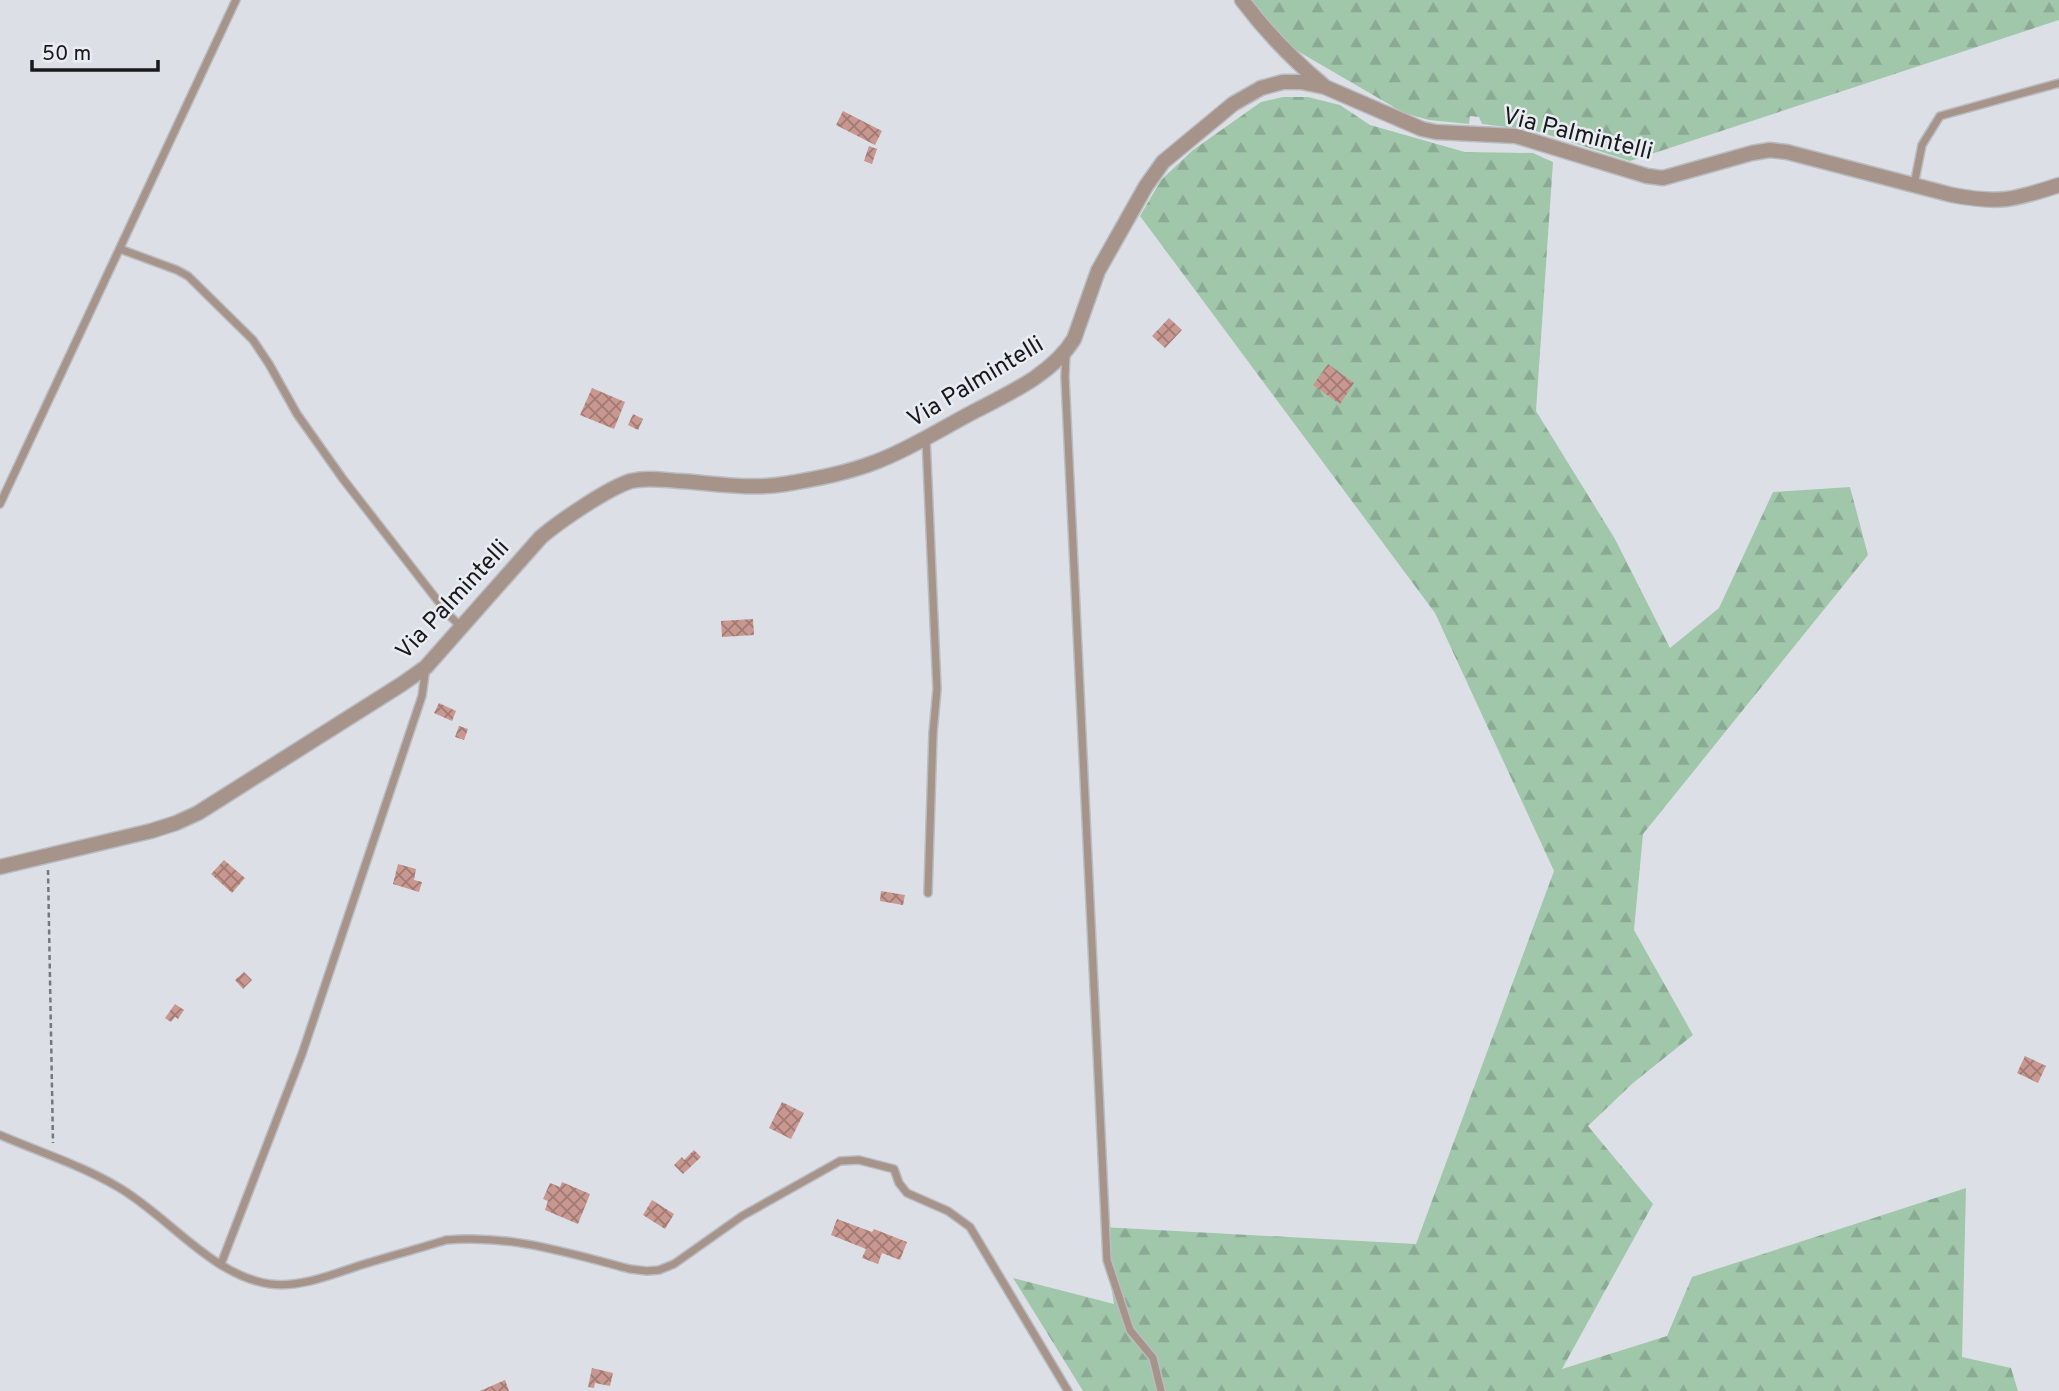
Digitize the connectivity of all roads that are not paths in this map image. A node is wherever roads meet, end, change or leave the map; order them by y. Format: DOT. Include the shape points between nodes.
graph roads {
  1 [pos="236,0"];
  2 [pos="1242,0"];
  3 [pos="2059,83"];
  4 [pos="1325,87"];
  5 [pos="1914,185"];
  6 [pos="2059,185"];
  7 [pos="120,249"];
  8 [pos="1066,351"];
  9 [pos="926,437"];
  10 [pos="0,504"];
  11 [pos="461,628"];
  12 [pos="426,667"];
  13 [pos="0,867"];
  14 [pos="928,893"];
  15 [pos="0,1135"];
  16 [pos="221,1264"];
  17 [pos="1068,1391"];
  18 [pos="1161,1391"];
  1 -- 7 [label="lane"];
  2 -- 4 [label="street" via="1290,57"];
  3 -- 5 [label="lane" via="1940,116 1922,145"];
  4 -- 5 [label="street, Via Palmintelli" via="1422,129 1516,136 1647,176 1663,178 1770,150"];
  4 -- 8 [label="street, Via Palmintelli" via="1283,82 1261,88 1233,104 1163,162 1105,256"];
  5 -- 6 [label="street, Via Palmintelli" via="1994,201"];
  7 -- 10 [label="lane"];
  7 -- 11 [label="lane" via="188,276 253,340 343,479"];
  8 -- 9 [label="street, Via Palmintelli" via="1052,366"];
  8 -- 18 [label="lane" via="1107,1260 1130,1330 1153,1358"];
  9 -- 11 [label="street, Via Palmintelli" via="853,469 784,484 652,479 617,486 541,537"];
  9 -- 14 [label="lane" via="937,689"];
  11 -- 12 [label="street, Via Palmintelli"];
  12 -- 13 [label="street, Via Palmintelli" via="198,813 176,823"];
  12 -- 16 [label="lane" via="422,696 302,1055"];
  15 -- 16 [label="lane" via="118,1187"];
  16 -- 17 [label="lane" via="254,1280 290,1284 461,1238 525,1242 630,1269 659,1270 840,1161 859,1160 894,1169 907,1193 948,1211 970,1227"];
}
